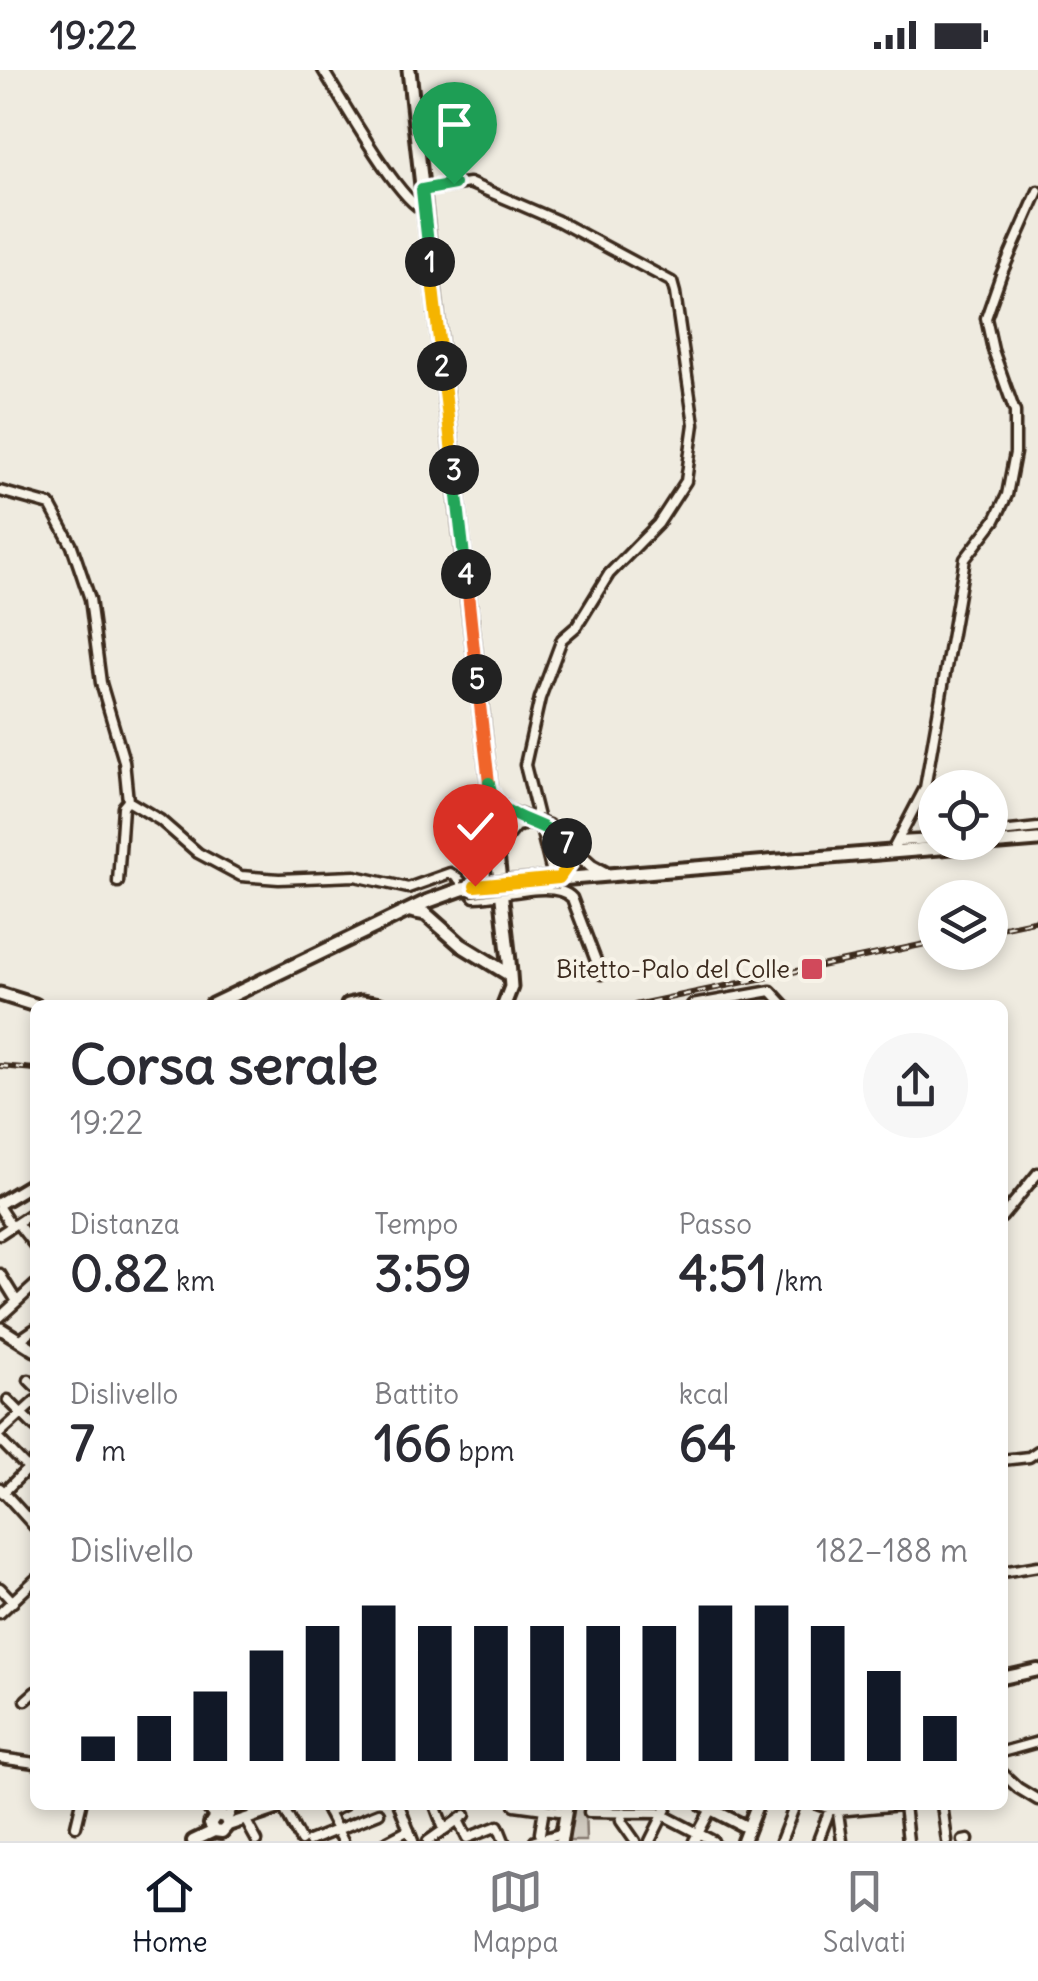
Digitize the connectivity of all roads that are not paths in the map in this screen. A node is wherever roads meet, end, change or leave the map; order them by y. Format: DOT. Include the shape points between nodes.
graph roads {
  1 [pos="323,70"];
  2 [pos="409,70"];
  3 [pos="428,190"];
  4 [pos="1038,191"];
  5 [pos="424,210"];
  6 [pos="0,490"];
  7 [pos="128,801"];
  8 [pos="496,811"];
  9 [pos="534,824"];
  10 [pos="1038,828"];
  11 [pos="1008,831"];
  12 [pos="1038,840"];
  13 [pos="918,842"];
  14 [pos="569,845"];
  15 [pos="895,847"];
  16 [pos="496,848"];
  17 [pos="608,874"];
  18 [pos="118,882"];
  19 [pos="556,882"];
  20 [pos="445,894"];
  21 [pos="502,895"];
  22 [pos="406,911"];
  23 [pos="441,926"];
  24 [pos="506,942"];
  25 [pos="472,952"];
  26 [pos="491,954"];
  27 [pos="504,964"];
  28 [pos="601,974"];
  29 [pos="0,994"];
  30 [pos="222,1000"];
  31 [pos="507,1000"];
  32 [pos="720,1000"];
  33 [pos="779,1000"];
  34 [pos="30,1003"];
  35 [pos="1038,1173"];
  36 [pos="30,1185"];
  37 [pos="0,1206"];
  38 [pos="1008,1210"];
  39 [pos="30,1214"];
  40 [pos="14,1224"];
  41 [pos="0,1234"];
  42 [pos="30,1241"];
  43 [pos="0,1274"];
  44 [pos="30,1289"];
  45 [pos="16,1300"];
  46 [pos="0,1317"];
  47 [pos="0,1328"];
  48 [pos="30,1332"];
  49 [pos="19,1340"];
  50 [pos="30,1347"];
  51 [pos="8,1400"];
  52 [pos="30,1405"];
  53 [pos="22,1414"];
  54 [pos="30,1422"];
  55 [pos="0,1437"];
  56 [pos="8,1448"];
  57 [pos="1038,1451"];
  58 [pos="0,1456"];
  59 [pos="1008,1459"];
  60 [pos="30,1465"];
  61 [pos="27,1468"];
  62 [pos="30,1471"];
  63 [pos="1,1492"];
  64 [pos="30,1522"];
  65 [pos="1038,1566"];
  66 [pos="1008,1571"];
  67 [pos="30,1585"];
  68 [pos="0,1588"];
  69 [pos="12,1602"];
  70 [pos="0,1613"];
  71 [pos="1038,1670"];
  72 [pos="1008,1677"];
  73 [pos="30,1696"];
  74 [pos="26,1700"];
  75 [pos="1038,1742"];
  76 [pos="1008,1750"];
  77 [pos="0,1758"];
  78 [pos="30,1763"];
  79 [pos="1008,1778"];
  80 [pos="1018,1788"];
  81 [pos="1008,1790"];
  82 [pos="1038,1800"];
  83 [pos="80,1810"];
  84 [pos="209,1810"];
  85 [pos="231,1810"];
  86 [pos="275,1810"];
  87 [pos="288,1810"];
  88 [pos="327,1810"];
  89 [pos="401,1810"];
  90 [pos="437,1810"];
  91 [pos="544,1810"];
  92 [pos="566,1810"];
  93 [pos="666,1810"];
  94 [pos="706,1810"];
  95 [pos="713,1810"];
  96 [pos="754,1810"];
  97 [pos="792,1810"];
  98 [pos="834,1810"];
  99 [pos="835,1810"];
  100 [pos="903,1810"];
  101 [pos="943,1810"];
  102 [pos="590,1812"];
  103 [pos="624,1812"];
  104 [pos="379,1813"];
  105 [pos="664,1814"];
  106 [pos="214,1817"];
  107 [pos="246,1820"];
  108 [pos="227,1822"];
  109 [pos="76,1826"];
  110 [pos="336,1828"];
  111 [pos="748,1828"];
  112 [pos="444,1829"];
  113 [pos="409,1830"];
  114 [pos="213,1835"];
  115 [pos="562,1837"];
  116 [pos="696,1837"];
  117 [pos="538,1838"];
  118 [pos="633,1840"];
  119 [pos="193,1841"];
  120 [pos="257,1841"];
  121 [pos="305,1841"];
  122 [pos="343,1841"];
  123 [pos="388,1841"];
  124 [pos="413,1841"];
  125 [pos="428,1841"];
  126 [pos="504,1841"];
  127 [pos="650,1841"];
  128 [pos="713,1841"];
  129 [pos="744,1841"];
  130 [pos="781,1841"];
  131 [pos="818,1841"];
  132 [pos="842,1841"];
  133 [pos="908,1841"];
  134 [pos="947,1841"];
  1 -- 5 [label="street" via="394,180"];
  2 -- 3 [label="main road"];
  3 -- 5 [label="main road"];
  3 -- 19 [label="street" via="469,183 672,282 692,404 692,456 678,497 562,639 540,698 526,765"];
  4 -- 15 [label="street" via="986,318 1015,412 1007,495 965,558 930,769"];
  5 -- 8 [label="main road"];
  6 -- 7 [label="street" via="50,506 72,546 90,599"];
  7 -- 18 [label="street"];
  7 -- 21 [label="street" via="241,876 355,876 408,888 450,874 474,898"];
  8 -- 9 [label="main road"];
  8 -- 16 [label="main road"];
  9 -- 14 [label="main road"];
  9 -- 16 [label="main road" via="508,831"];
  10 -- 11 [label="street"];
  12 -- 15 [label="main road"];
  13 -- 15 [label="street"];
  14 -- 17 [label="main road"];
  14 -- 19 [label="main road" via="570,864"];
  15 -- 17 [label="main road"];
  16 -- 21 [label="main road"];
  17 -- 19 [label="main road"];
  19 -- 20 [label="main road, bridge"];
  19 -- 21 [label="street"];
  19 -- 28 [label="street" via="572,898"];
  20 -- 22 [label="main road"];
  20 -- 23 [label="main road" via="436,908"];
  21 -- 24 [label="main road"];
  22 -- 23 [label="main road" via="426,914"];
  22 -- 30 [label="main road"];
  23 -- 25 [label="main road"];
  24 -- 26 [label="main road"];
  24 -- 27 [label="main road"];
  25 -- 26 [label="main road"];
  25 -- 27 [label="main road"];
  26 -- 27 [label="main road"];
  27 -- 31 [label="main road"];
  29 -- 34 [label="main road"];
  32 -- 33 [label="street" via="770,991"];
  35 -- 38 [label="street"];
  36 -- 37 [label="street"];
  37 -- 40 [label="street"];
  39 -- 40 [label="street"];
  40 -- 41 [label="street"];
  40 -- 42 [label="street"];
  43 -- 45 [label="street"];
  44 -- 45 [label="street"];
  45 -- 46 [label="street"];
  47 -- 49 [label="street"];
  48 -- 49 [label="street"];
  49 -- 50 [label="street"];
  51 -- 53 [label="street"];
  52 -- 53 [label="street"];
  53 -- 54 [label="street"];
  53 -- 55 [label="street"];
  55 -- 56 [label="street"];
  56 -- 58 [label="street"];
  56 -- 61 [label="street"];
  57 -- 59 [label="street"];
  60 -- 61 [label="street"];
  61 -- 62 [label="street"];
  61 -- 63 [label="street"];
  63 -- 64 [label="street"];
  65 -- 66 [label="street"];
  67 -- 69 [label="street"];
  68 -- 69 [label="street"];
  69 -- 70 [label="street"];
  71 -- 72 [label="street"];
  73 -- 74 [label="street"];
  75 -- 76 [label="street"];
  77 -- 78 [label="street"];
  79 -- 80 [label="street"];
  80 -- 81 [label="street"];
  80 -- 82 [label="street"];
  83 -- 109 [label="street"];
  84 -- 106 [label="street"];
  85 -- 108 [label="street"];
  86 -- 107 [label="street"];
  87 -- 121 [label="street"];
  88 -- 110 [label="street"];
  89 -- 113 [label="street"];
  90 -- 112 [label="street"];
  91 -- 117 [label="street"];
  92 -- 115 [label="street"];
  93 -- 105 [label="street"];
  94 -- 116 [label="street"];
  95 -- 111 [label="street"];
  96 -- 111 [label="street"];
  97 -- 130 [label="street"];
  98 -- 131 [label="street"];
  99 -- 132 [label="street"];
  100 -- 133 [label="street"];
  101 -- 134 [label="street"];
  102 -- 103 [label="street"];
  103 -- 105 [label="street"];
  103 -- 118 [label="street" via="621,1821"];
  104 -- 110 [label="street"];
  105 -- 116 [label="street"];
  105 -- 127 [label="street"];
  106 -- 108 [label="street"];
  106 -- 114 [label="street"];
  107 -- 108 [label="street"];
  107 -- 120 [label="street"];
  108 -- 114 [label="street"];
  110 -- 121 [label="street"];
  110 -- 122 [label="street"];
  111 -- 129 [label="street"];
  112 -- 125 [label="street"];
  112 -- 126 [label="street" via="461,1817 467,1838 498,1826"];
  113 -- 123 [label="street"];
  113 -- 124 [label="street"];
  114 -- 119 [label="street"];
  115 -- 117 [label="street"];
  116 -- 128 [label="street"];
}
